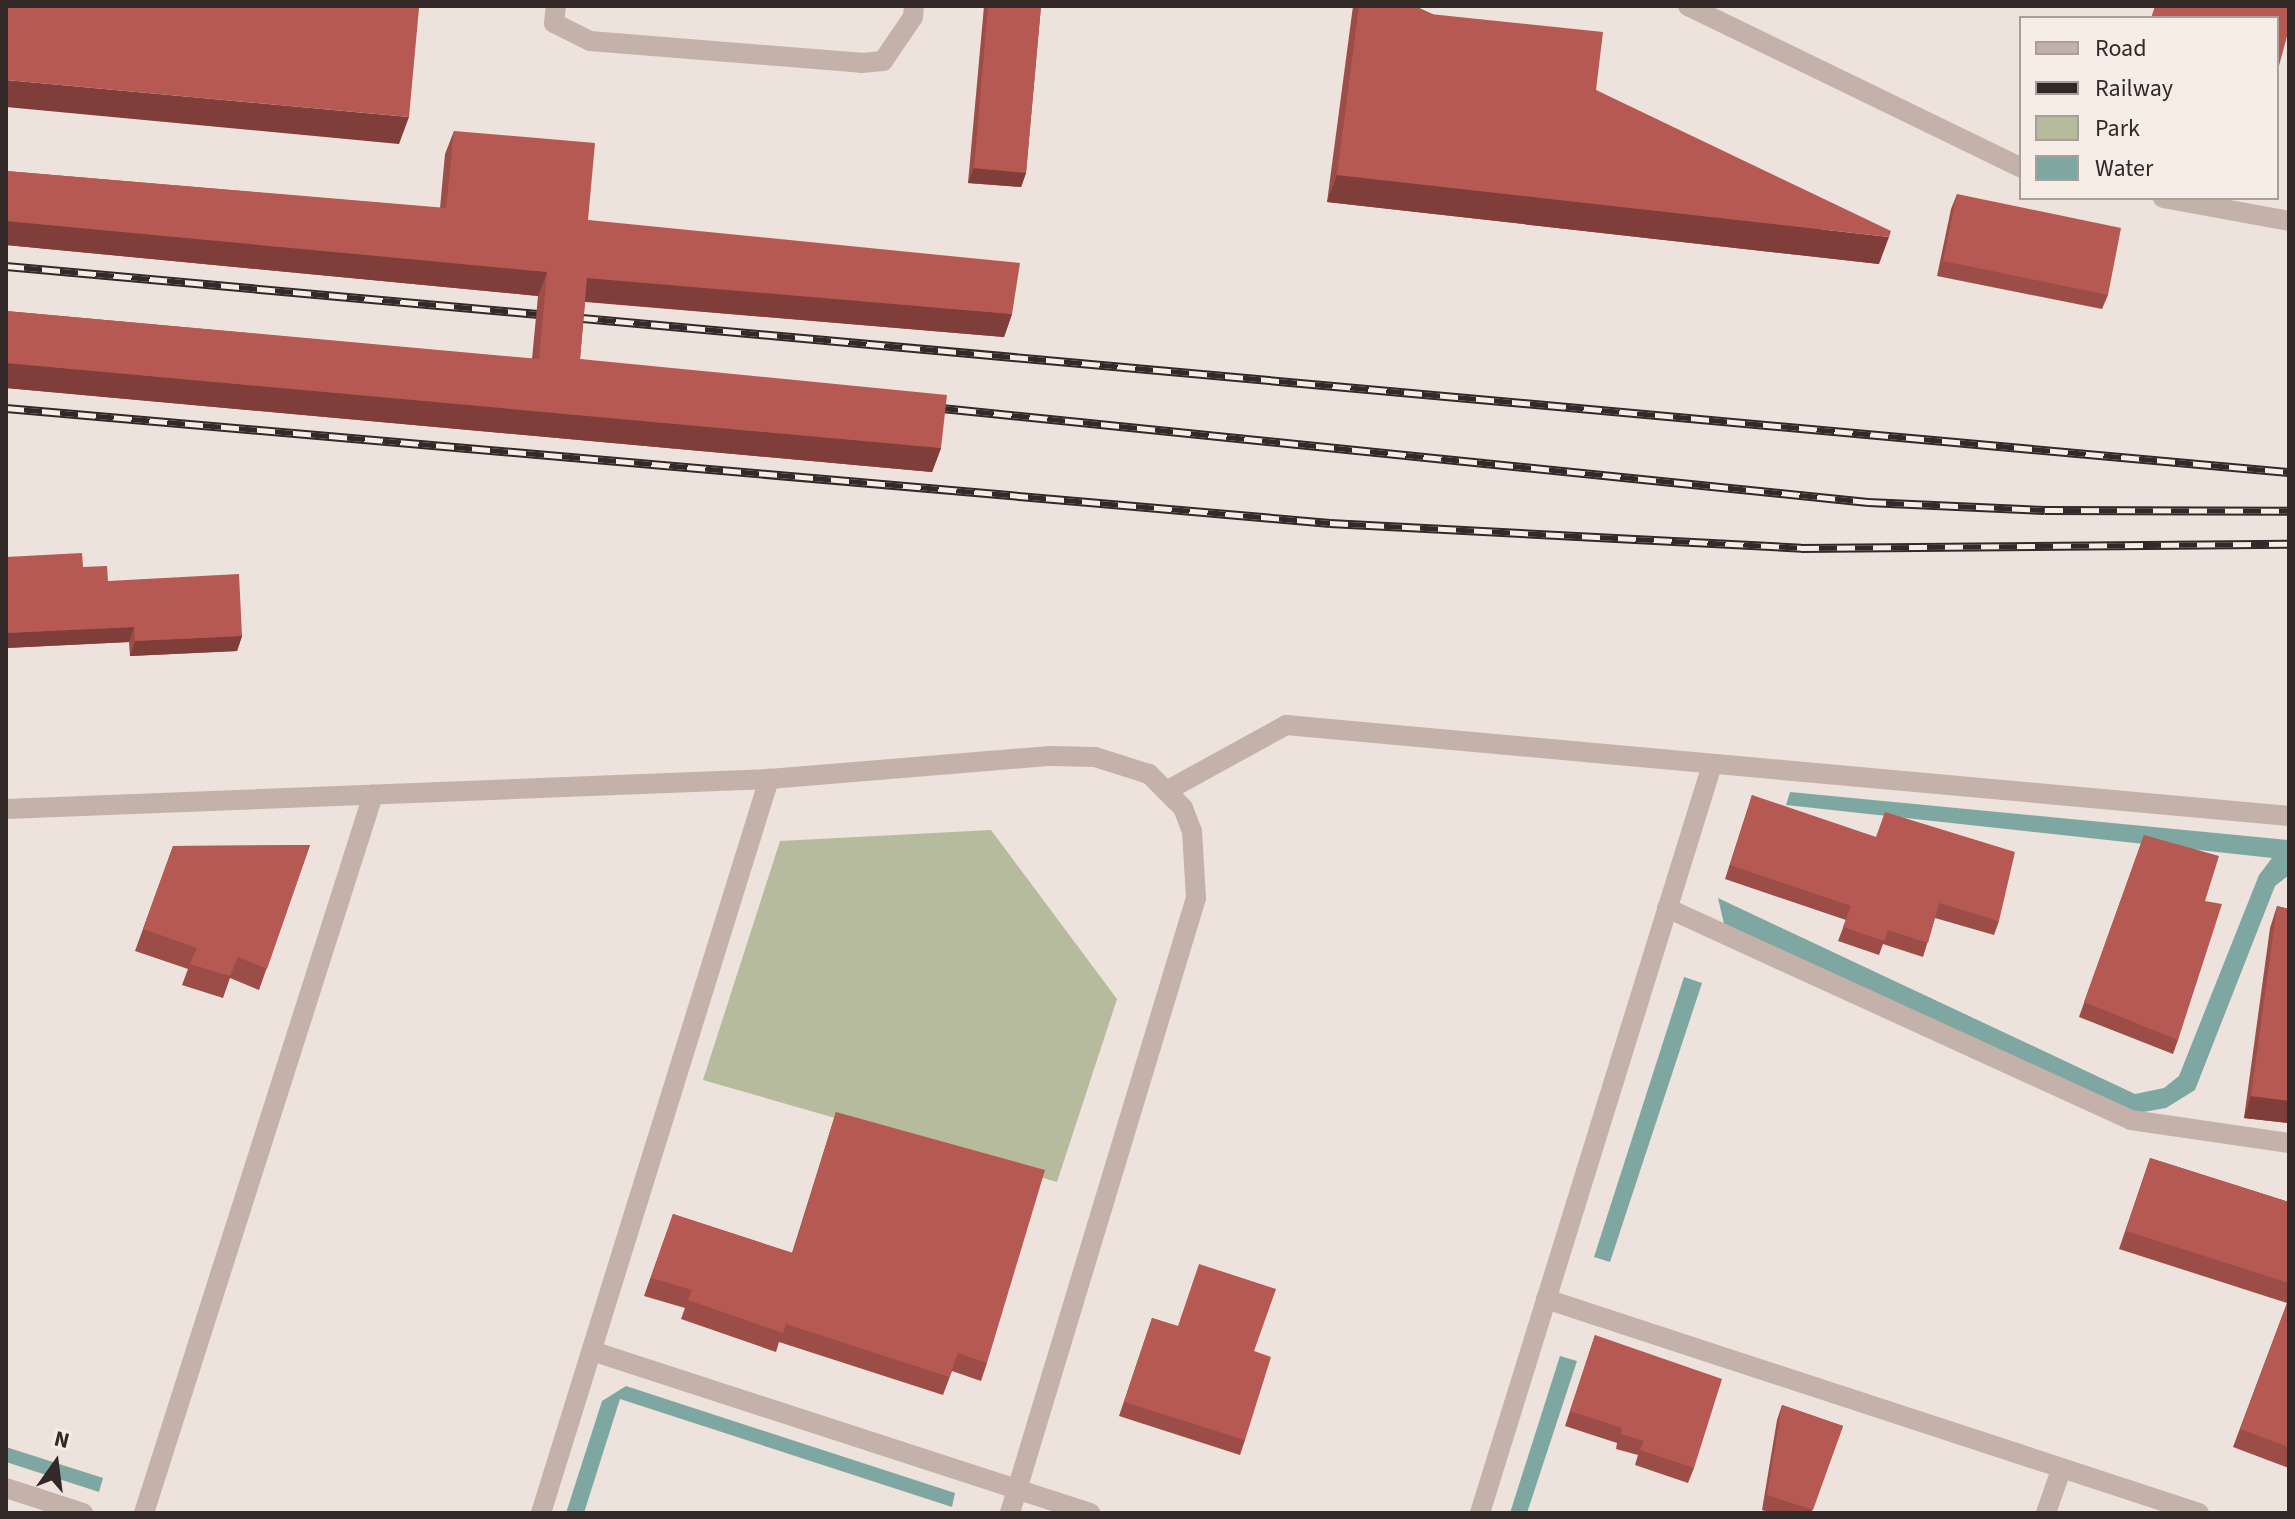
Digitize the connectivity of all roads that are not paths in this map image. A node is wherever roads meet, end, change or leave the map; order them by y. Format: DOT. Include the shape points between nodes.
graph roads {
  1 [pos="556,6"];
  2 [pos="914,6"];
  3 [pos="1688,6"];
  4 [pos="2019,167"];
  5 [pos="2174,200"];
  6 [pos="2289,221"];
  7 [pos="1712,765"];
  8 [pos="769,779"];
  9 [pos="1168,790"];
  10 [pos="373,795"];
  11 [pos="6,809"];
  12 [pos="2289,816"];
  13 [pos="1667,908"];
  14 [pos="2289,1143"];
  15 [pos="1546,1299"];
  16 [pos="592,1351"];
  17 [pos="2061,1470"];
  18 [pos="6,1488"];
  19 [pos="1018,1489"];
  20 [pos="83,1513"];
  21 [pos="144,1513"];
  22 [pos="541,1513"];
  23 [pos="1010,1513"];
  24 [pos="1090,1513"];
  25 [pos="1480,1513"];
  26 [pos="2046,1513"];
  27 [pos="2199,1513"];
  1 -- 2 [label="street" via="554,23 590,41 861,63 883,61 913,17"];
  3 -- 4 [label="street"];
  5 -- 6 [label="street"];
  7 -- 9 [label="street" via="1286,725"];
  7 -- 12 [label="street"];
  7 -- 13 [label="street"];
  8 -- 9 [label="street" via="1008,758 1095,757 1149,774"];
  8 -- 10 [label="street"];
  8 -- 16 [label="street"];
  9 -- 19 [label="street" via="1192,831 1196,898"];
  10 -- 11 [label="street"];
  10 -- 21 [label="street"];
  13 -- 14 [label="street" via="2131,1120"];
  13 -- 15 [label="street"];
  15 -- 17 [label="street"];
  15 -- 25 [label="street"];
  16 -- 19 [label="street"];
  16 -- 22 [label="street"];
  17 -- 26 [label="street"];
  17 -- 27 [label="street"];
  18 -- 20 [label="street"];
  19 -- 23 [label="street"];
  19 -- 24 [label="street"];
}
